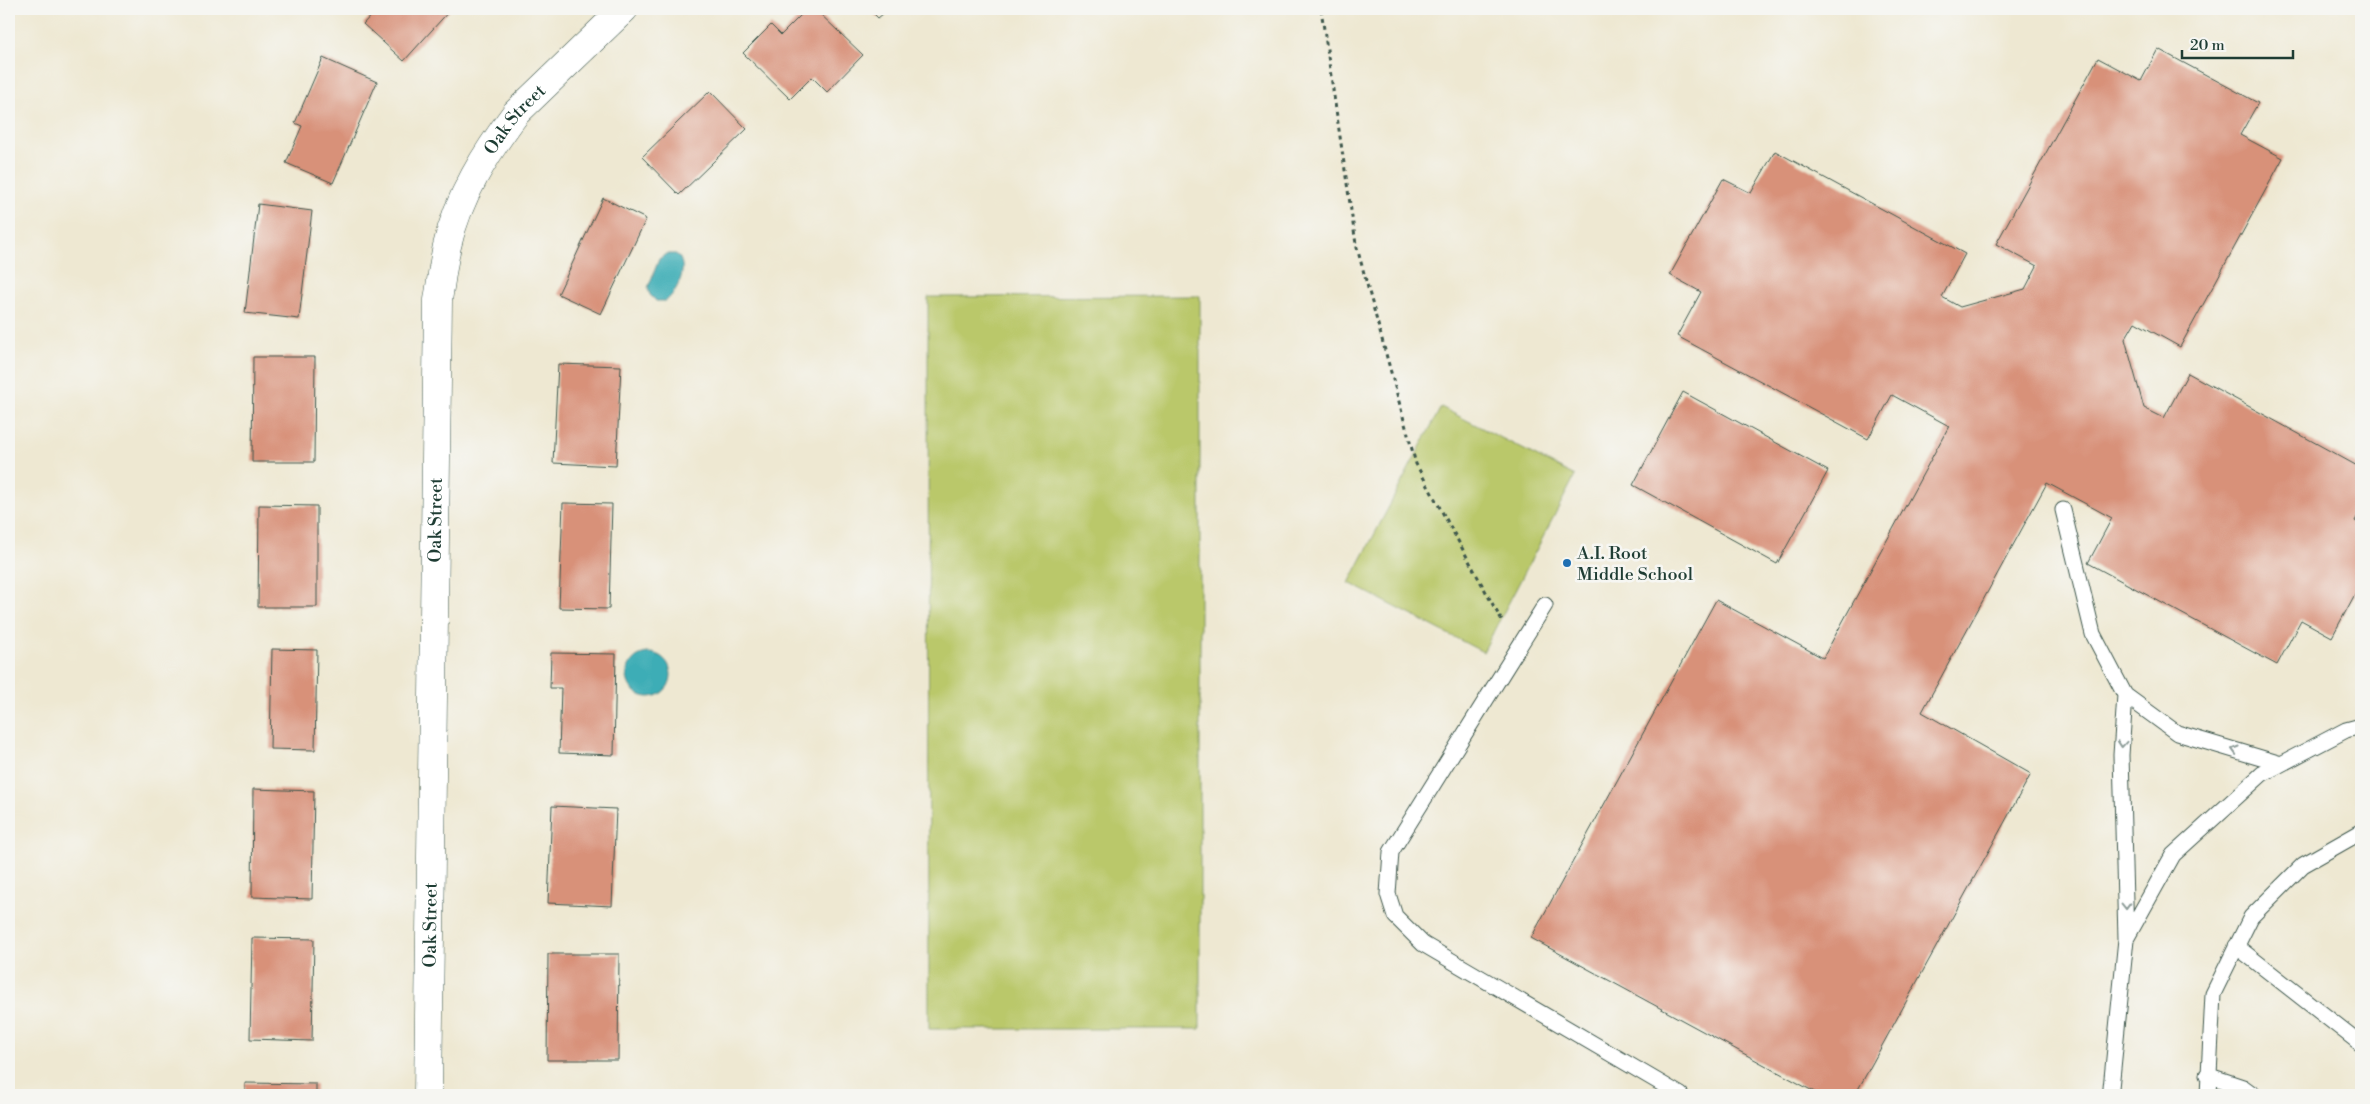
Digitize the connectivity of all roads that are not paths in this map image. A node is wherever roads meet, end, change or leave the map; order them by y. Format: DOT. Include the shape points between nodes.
graph roads {
  1 [pos="624,9"];
  2 [pos="2063,510"];
  3 [pos="1545,605"];
  4 [pos="2125,695"];
  5 [pos="2361,726"];
  6 [pos="2281,764"];
  7 [pos="2361,832"];
  8 [pos="2126,940"];
  9 [pos="2236,946"];
  10 [pos="2361,1044"];
  11 [pos="2207,1075"];
  12 [pos="428,1095"];
  13 [pos="1681,1095"];
  14 [pos="2112,1095"];
  15 [pos="2208,1095"];
  16 [pos="2254,1095"];
  1 -- 12 [label="street, Oak Street" via="510,120 486,154 463,198 447,245 438,300"];
  2 -- 4 [label="lane" via="2093,634"];
  3 -- 13 [label="lane" via="1390,852 1388,894 1395,916 1423,944"];
  6 -- 4 [label="lane, one-way" via="2177,733"];
  4 -- 8 [label="lane, one-way" via="2121,754"];
  5 -- 6 [label="lane" via="2346,730"];
  6 -- 8 [label="lane" via="2262,774 2173,855"];
  7 -- 9 [label="lane" via="2303,865 2251,916"];
  8 -- 14 [label="lane"];
  9 -- 10 [label="lane"];
  9 -- 11 [label="lane" via="2213,994"];
  11 -- 15 [label="lane"];
  11 -- 16 [label="lane" via="2243,1087"];
}
